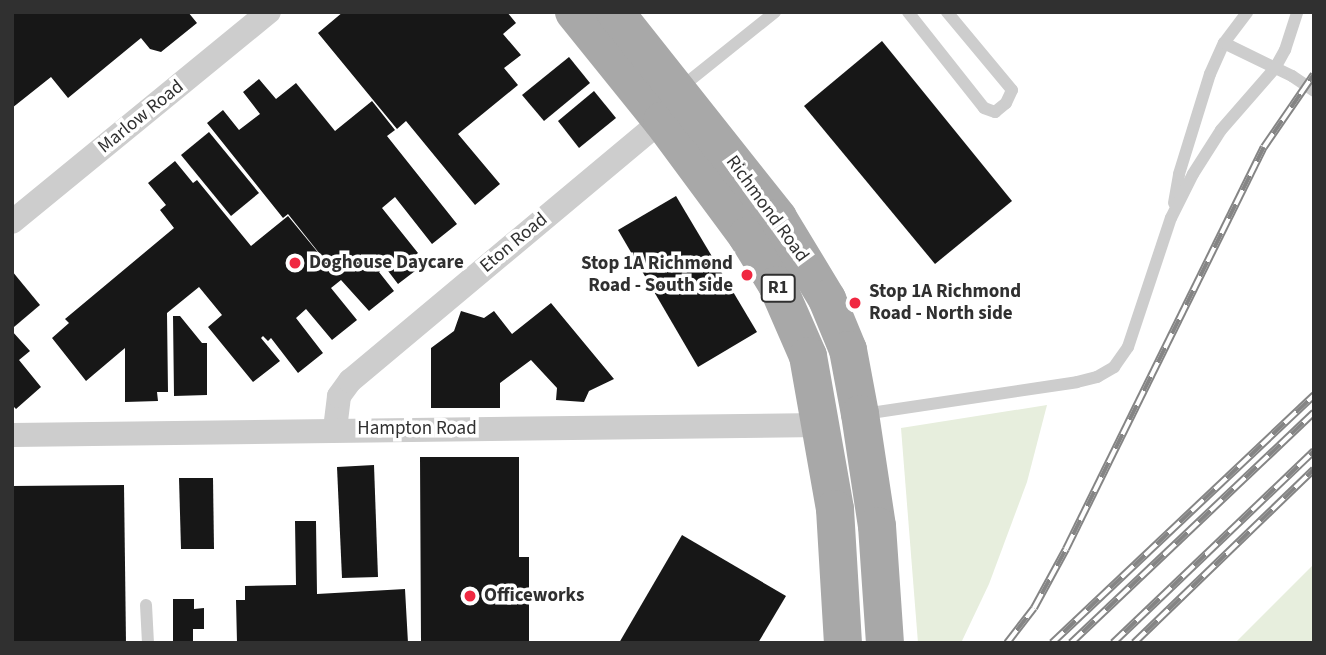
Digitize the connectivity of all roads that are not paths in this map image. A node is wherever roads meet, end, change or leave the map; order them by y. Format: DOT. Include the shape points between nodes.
graph roads {
  1 [pos="269,12"];
  2 [pos="574,12"];
  3 [pos="615,12"];
  4 [pos="775,12"];
  5 [pos="908,12"];
  6 [pos="947,12"];
  7 [pos="1247,12"];
  8 [pos="1297,12"];
  9 [pos="1224,43"];
  10 [pos="1275,68"];
  11 [pos="1314,91"];
  12 [pos="676,103"];
  13 [pos="1171,218"];
  14 [pos="12,222"];
  15 [pos="860,414"];
  16 [pos="821,425"];
  17 [pos="335,429"];
  18 [pos="12,435"];
  19 [pos="146,606"];
  20 [pos="148,643"];
  21 [pos="843,643"];
  22 [pos="884,643"];
  1 -- 14 [label="street, Marlow Road"];
  2 -- 12 [label="main road, Richmond Road / R1"];
  3 -- 12 [label="main road, Richmond Road / R1"];
  4 -- 12 [label="lane"];
  5 -- 6 [label="lane" via="984,108 995,112 1012,90"];
  7 -- 9 [label="lane"];
  8 -- 10 [label="lane"];
  9 -- 10 [label="lane"];
  9 -- 13 [label="lane" via="1179,174"];
  10 -- 11 [label="lane"];
  10 -- 13 [label="lane" via="1206,150"];
  12 -- 15 [label="main road, Richmond Road / R1" via="801,252 848,350"];
  12 -- 16 [label="main road, Richmond Road / R1" via="777,285 808,356"];
  12 -- 17 [label="street, Eton Road" via="349,381 339,396"];
  13 -- 15 [label="lane" via="1125,354 1114,368 1097,377"];
  15 -- 16 [label="main road"];
  15 -- 22 [label="main road, Richmond Road / R1" via="877,526"];
  16 -- 17 [label="street, Hampton Road"];
  16 -- 21 [label="main road, Richmond Road / R1" via="835,509"];
  17 -- 18 [label="street, Hampton Road"];
  19 -- 20 [label="lane"];
}
